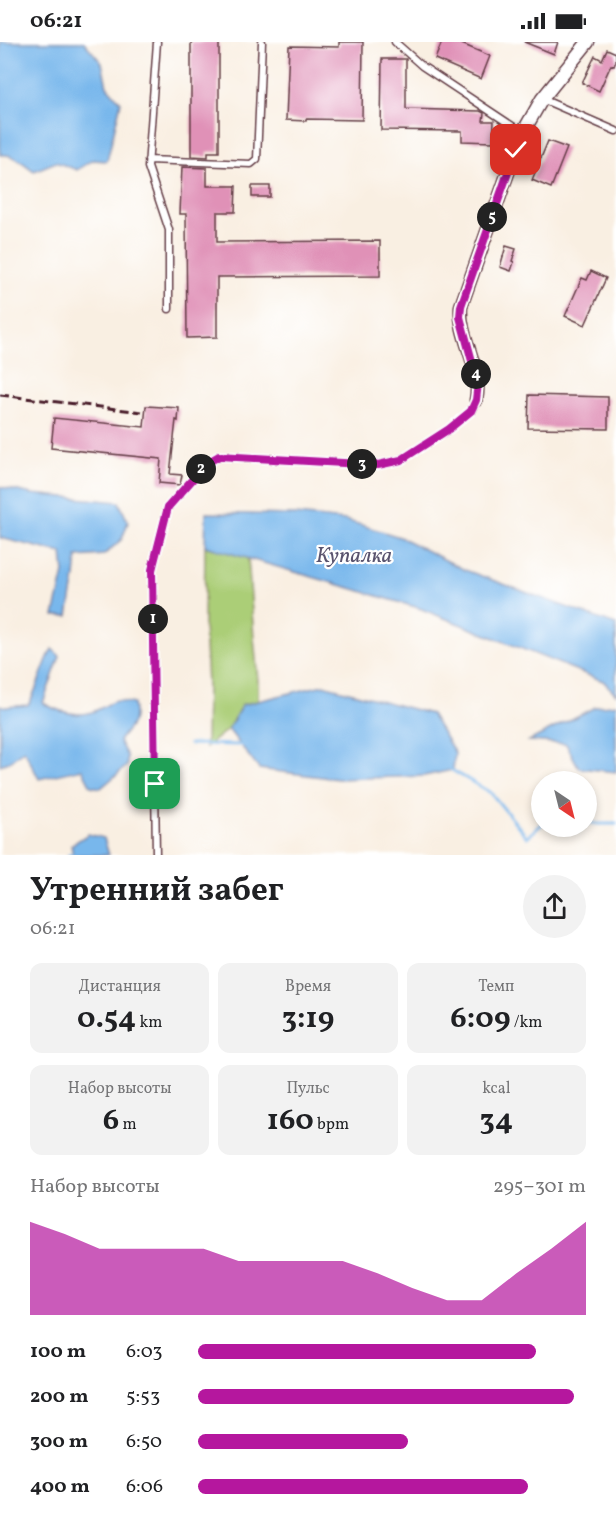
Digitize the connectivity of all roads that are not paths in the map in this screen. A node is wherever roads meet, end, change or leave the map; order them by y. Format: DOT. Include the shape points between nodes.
graph roads {
  1 [pos="157,42"];
  2 [pos="262,42"];
  3 [pos="395,42"];
  4 [pos="588,42"];
  5 [pos="543,99"];
  6 [pos="616,131"];
  7 [pos="523,133"];
  8 [pos="148,160"];
  9 [pos="169,309"];
  10 [pos="476,400"];
  11 [pos="156,855"];
  1 -- 8 [label="lane"];
  2 -- 8 [label="lane" via="257,159 251,164"];
  3 -- 7 [label="lane" via="422,66"];
  4 -- 5 [label="street"];
  5 -- 6 [label="lane"];
  5 -- 7 [label="street"];
  7 -- 10 [label="street" via="461,306 460,317 478,383"];
  8 -- 9 [label="lane" via="169,230"];
  10 -- 11 [label="lane" via="471,411 449,429 401,460 378,465 219,456 207,463 168,507 152,570"];
}
